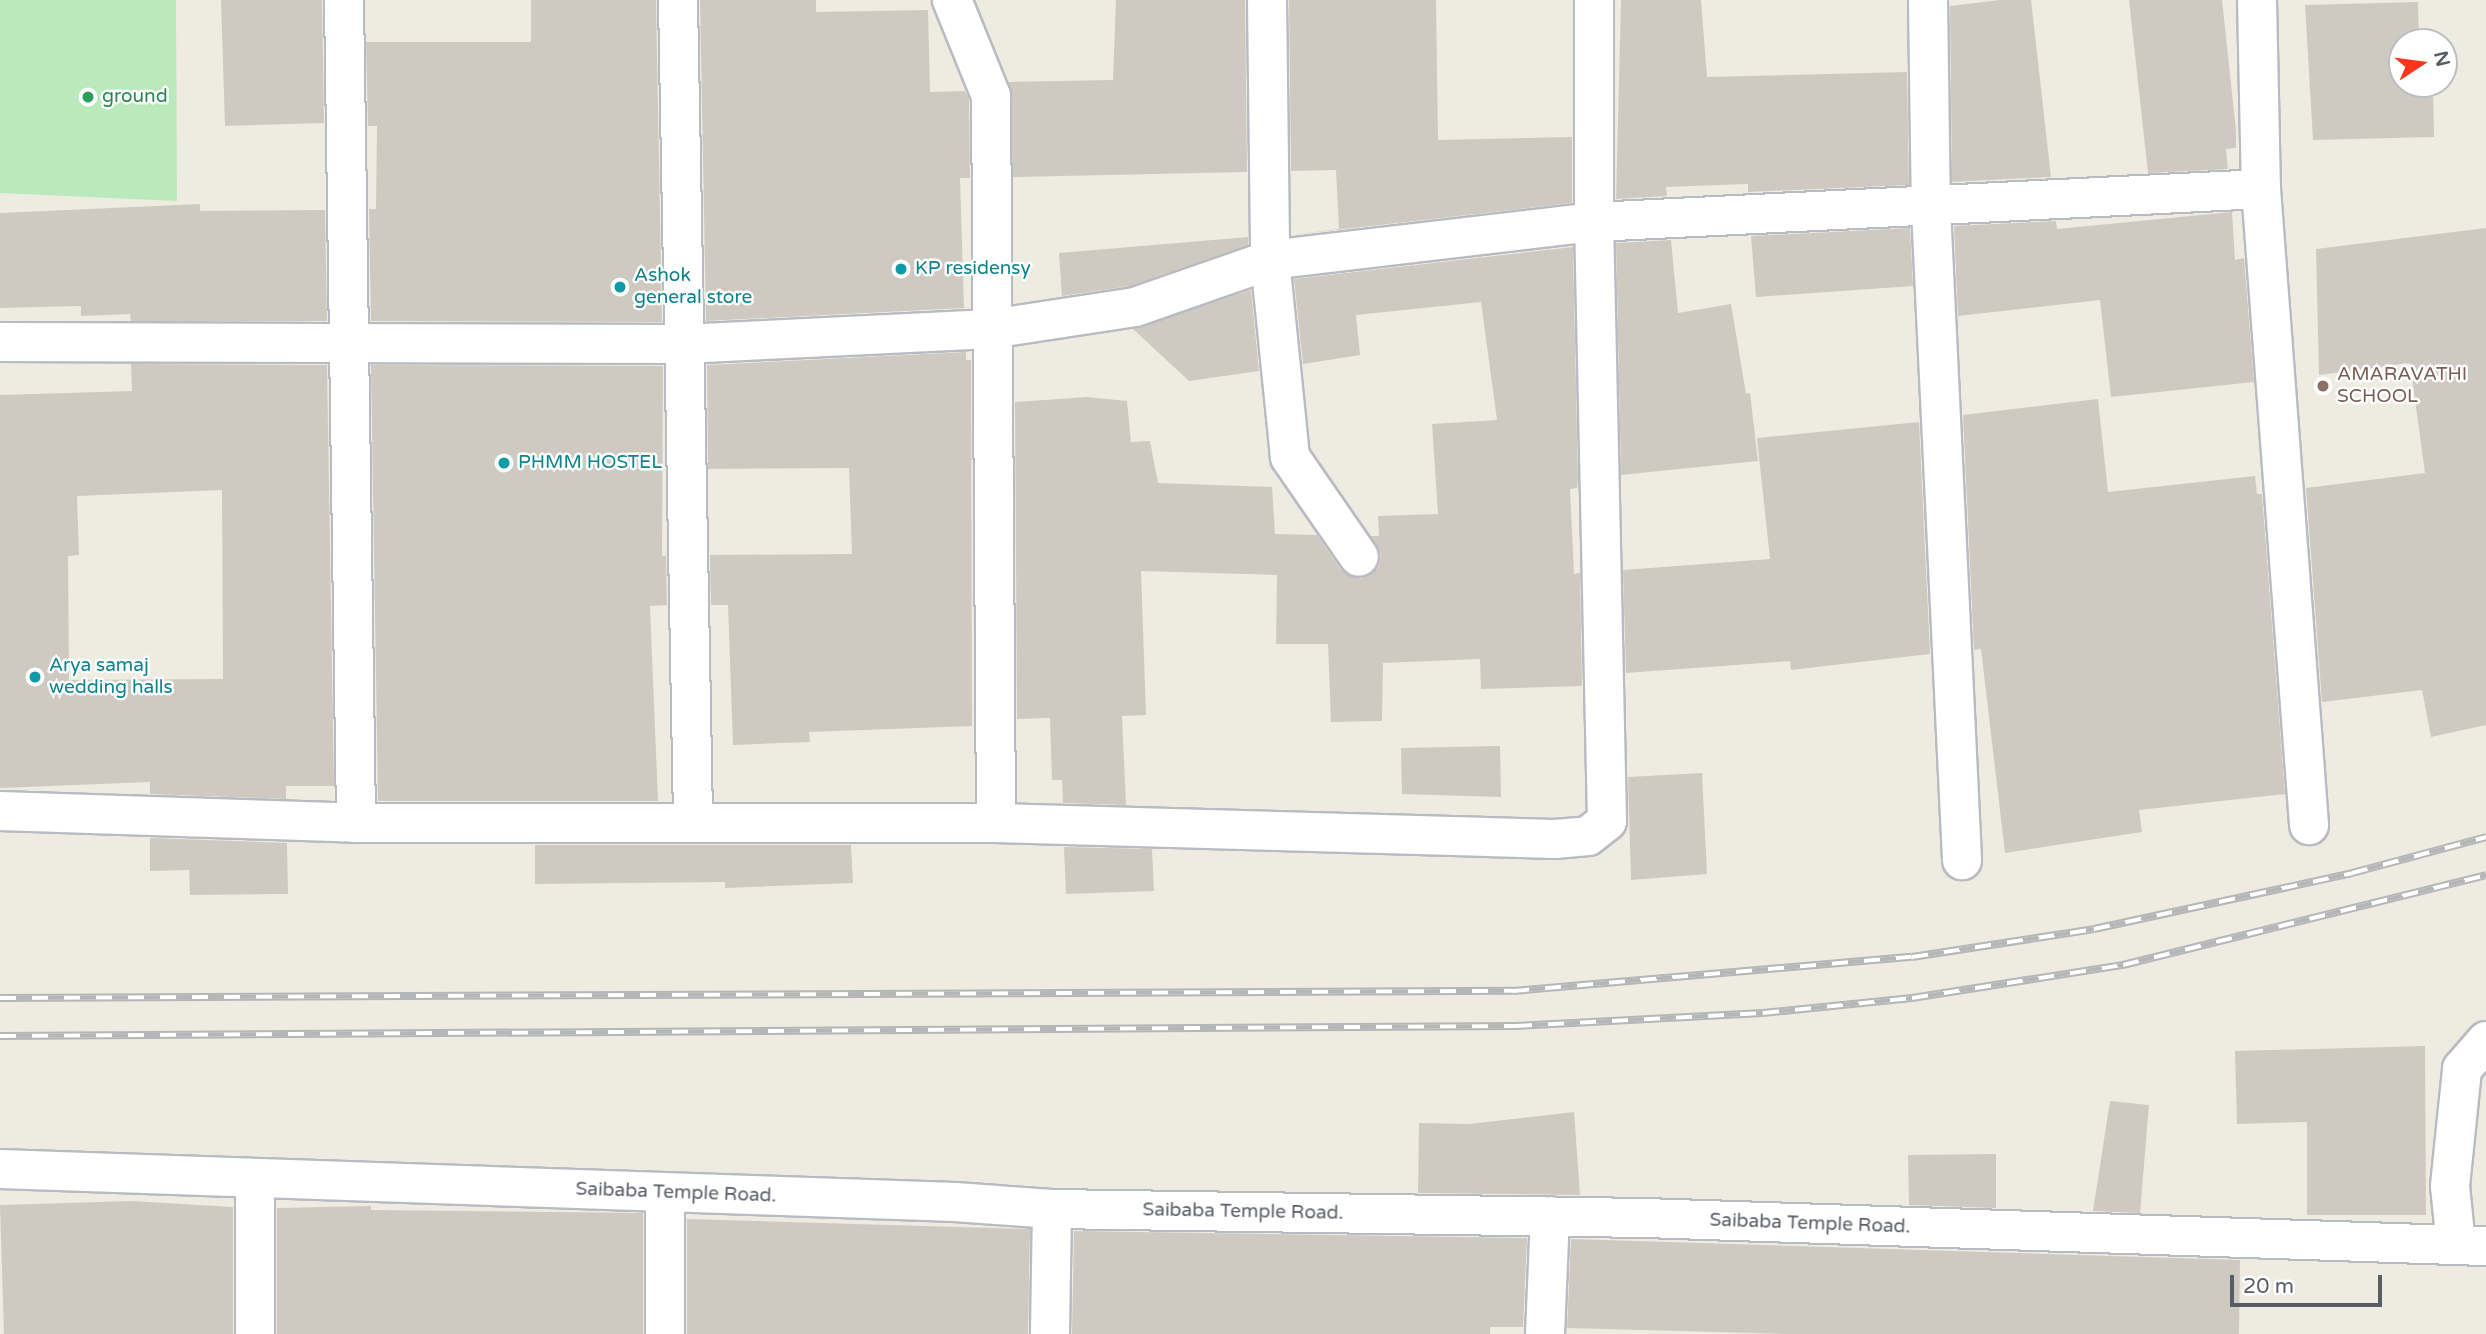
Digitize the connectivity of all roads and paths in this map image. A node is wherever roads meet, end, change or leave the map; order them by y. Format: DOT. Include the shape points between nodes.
graph roads {
  1 [pos="344,0"];
  2 [pos="678,0"];
  3 [pos="952,0"];
  4 [pos="1267,0"];
  5 [pos="1594,0"];
  6 [pos="1928,0"];
  7 [pos="2257,0"];
  8 [pos="2261,189"];
  9 [pos="1931,209"];
  10 [pos="1594,222"];
  11 [pos="1270,260"];
  12 [pos="991,329"];
  13 [pos="0,342"];
  14 [pos="683,344"];
  15 [pos="350,345"];
  16 [pos="1359,557"];
  17 [pos="0,811"];
  18 [pos="694,822"];
  19 [pos="356,823"];
  20 [pos="996,823"];
  21 [pos="2309,825"];
  22 [pos="1962,860"];
  23 [pos="2486,1041"];
  24 [pos="0,1169"];
  25 [pos="255,1179"];
  26 [pos="665,1193"];
  27 [pos="1052,1209"];
  28 [pos="1550,1216"];
  29 [pos="2471,1245"];
  30 [pos="256,1334"];
  31 [pos="666,1334"];
  32 [pos="1050,1334"];
  33 [pos="1545,1334"];
  1 -- 15 [label="street"];
  2 -- 14 [label="street"];
  3 -- 12 [label="street" via="991,96"];
  4 -- 11 [label="street"];
  5 -- 10 [label="street"];
  6 -- 9 [label="street"];
  7 -- 8 [label="street"];
  8 -- 9 [label="street"];
  8 -- 21 [label="street"];
  9 -- 10 [label="street"];
  9 -- 22 [label="street"];
  10 -- 11 [label="street"];
  10 -- 20 [label="street" via="1606,821 1588,836 1555,839"];
  11 -- 12 [label="street" via="1135,307"];
  11 -- 16 [label="street" via="1290,457"];
  12 -- 14 [label="street"];
  12 -- 20 [label="street"];
  13 -- 15 [label="street"];
  14 -- 15 [label="street"];
  14 -- 18 [label="street"];
  15 -- 19 [label="street"];
  17 -- 19 [label="street"];
  18 -- 19 [label="street"];
  18 -- 20 [label="street"];
  23 -- 29 [label="street" via="2462,1069 2450,1186"];
  24 -- 25 [label="street, Saibaba Temple Road."];
  25 -- 26 [label="street, Saibaba Temple Road."];
  25 -- 30 [label="street"];
  26 -- 27 [label="street, Saibaba Temple Road."];
  26 -- 31 [label="street"];
  27 -- 28 [label="street, Saibaba Temple Road."];
  27 -- 32 [label="street"];
  28 -- 29 [label="street, Saibaba Temple Road."];
  28 -- 33 [label="street"];
}
